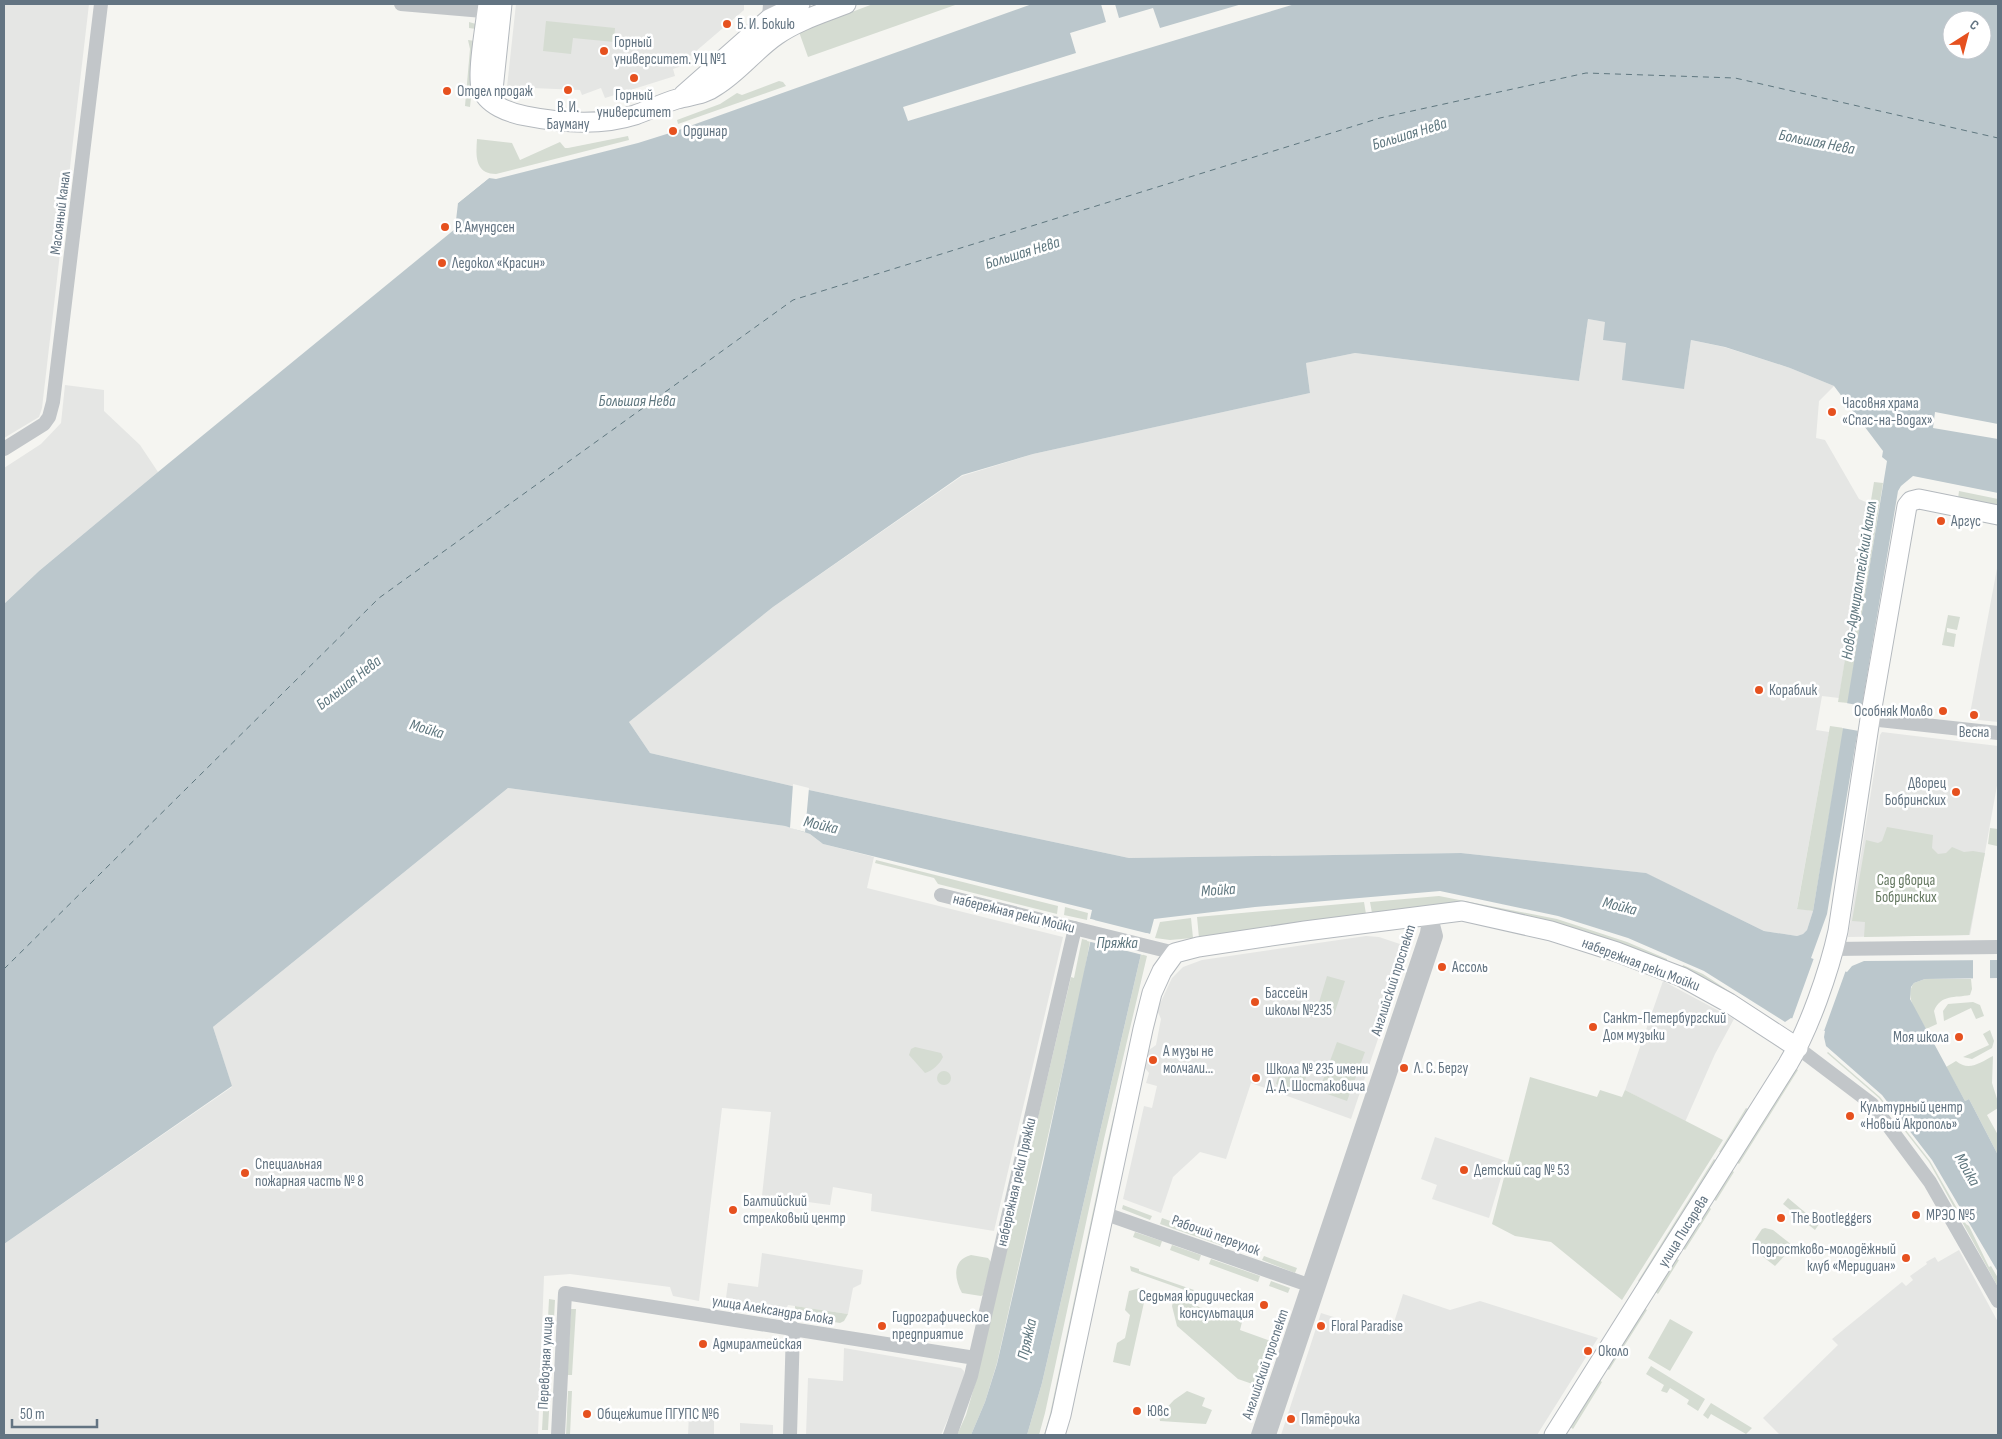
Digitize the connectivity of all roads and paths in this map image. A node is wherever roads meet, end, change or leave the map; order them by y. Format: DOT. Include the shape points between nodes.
graph roads {
  1 [pos="101,4"];
  2 [pos="401,4"];
  3 [pos="800,4"];
  4 [pos="846,4"];
  5 [pos="494,8"];
  6 [pos="772,19"];
  7 [pos="4,449"];
  8 [pos="1998,514"];
  9 [pos="1870,719"];
  10 [pos="1998,733"];
  11 [pos="940,895"];
  12 [pos="1430,913"];
  13 [pos="1081,929"];
  14 [pos="1998,947"];
  15 [pos="1176,953"];
  16 [pos="1832,956"];
  17 [pos="1798,1048"];
  18 [pos="1103,1212"];
  19 [pos="1313,1286"];
  20 [pos="565,1293"];
  21 [pos="1998,1301"];
  22 [pos="793,1328"];
  23 [pos="975,1358"];
  24 [pos="558,1435"];
  25 [pos="790,1435"];
  26 [pos="950,1435"];
  27 [pos="1055,1435"];
  28 [pos="1258,1435"];
  29 [pos="1269,1435"];
  30 [pos="1554,1435"];
  1 -- 7 [label="street, Масляный канал" via="53,402 44,424"];
  2 -- 5 [label="street"];
  3 -- 6 [label="main road"];
  4 -- 6 [label="main road" via="796,25"];
  5 -- 6 [label="main road" via="481,86 485,94 512,113 577,122 607,121 678,99 699,96 716,86"];
  8 -- 9 [label="main road, улица Писарева" via="1919,499 1909,503"];
  9 -- 10 [label="street"];
  9 -- 16 [label="main road, улица Писарева"];
  11 -- 13 [label="street, набережная реки Мойки"];
  12 -- 15 [label="main road, набережная реки Мойки"];
  12 -- 17 [label="main road, набережная реки Мойки" via="1462,910 1550,931 1616,952 1697,985"];
  12 -- 19 [label="street, Английский проспект" via="1436,936"];
  13 -- 15 [label="street, набережная реки Мойки"];
  13 -- 23 [label="street, набережная реки Пряжки"];
  14 -- 16 [label="street"];
  15 -- 18 [label="main road" via="1162,971 1152,993"];
  16 -- 17 [label="main road, улица Писарева"];
  17 -- 21 [label="street, набережная реки Мойки" via="1872,1104 1930,1182"];
  17 -- 30 [label="main road, улица Писарева"];
  18 -- 19 [label="street, Рабочий переулок"];
  18 -- 27 [label="main road"];
  19 -- 28 [label="street, Английский проспект"];
  19 -- 29 [label="street, Английский проспект"];
  20 -- 22 [label="street, улица Александра Блока"];
  20 -- 24 [label="street, Перевозная улица"];
  22 -- 23 [label="street, улица Александра Блока"];
  22 -- 25 [label="street"];
  23 -- 26 [label="street, набережная реки Пряжки"];
}
